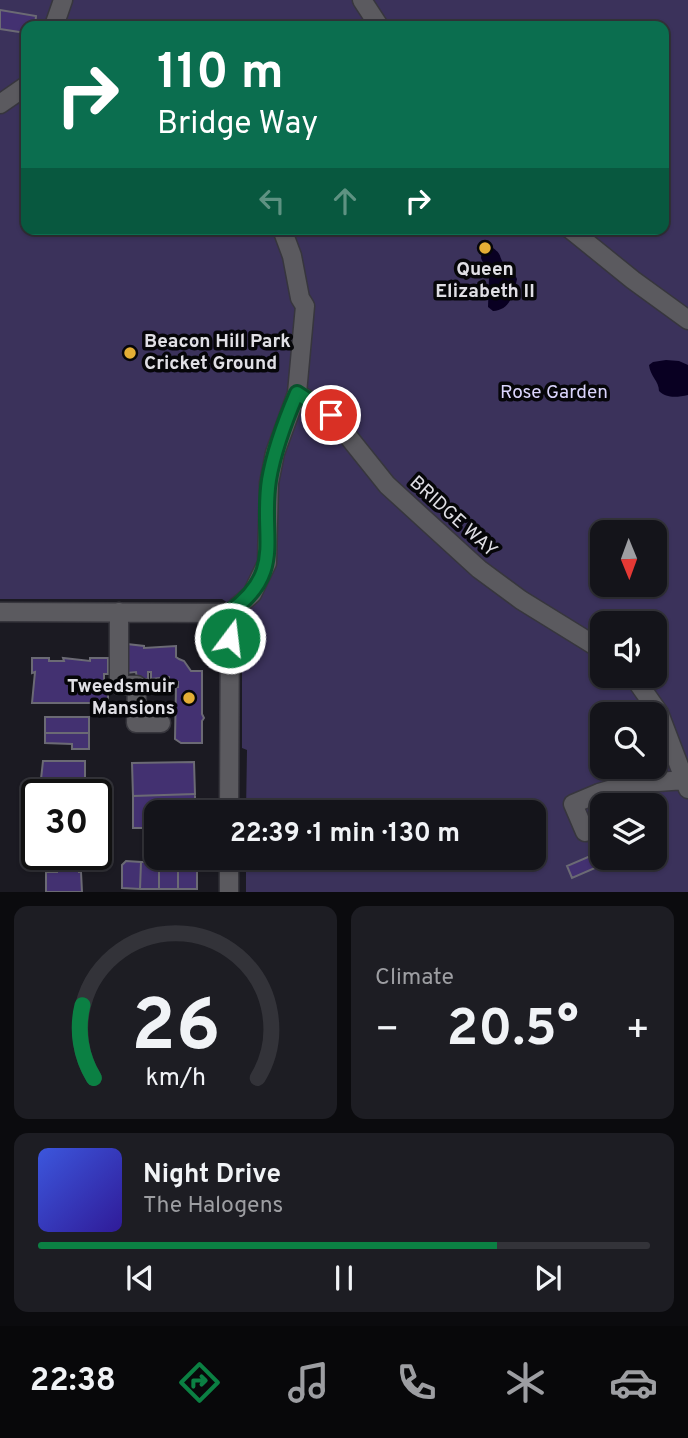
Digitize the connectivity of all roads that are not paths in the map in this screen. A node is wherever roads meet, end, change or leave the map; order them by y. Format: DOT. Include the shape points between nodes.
graph roads {
  1 [pos="63,0"];
  2 [pos="362,0"];
  3 [pos="56,21"];
  4 [pos="376,21"];
  5 [pos="21,89"];
  6 [pos="0,104"];
  7 [pos="284,235"];
  8 [pos="577,235"];
  9 [pos="688,320"];
  10 [pos="297,393"];
  11 [pos="0,611"];
  12 [pos="120,612"];
  13 [pos="230,612"];
  14 [pos="590,643"];
  15 [pos="641,688"];
  16 [pos="161,723"];
  17 [pos="686,784"];
  18 [pos="229,800"];
  19 [pos="585,832"];
  20 [pos="229,870"];
  21 [pos="229,892"];
  1 -- 3 [label="street"];
  2 -- 4 [label="street"];
  5 -- 6 [label="street"];
  7 -- 10 [label="street" via="306,306"];
  8 -- 9 [label="street"];
  10 -- 13 [label="street" via="269,483 267,562 252,594"];
  10 -- 14 [label="street, BRIDGE WAY" via="331,415 387,485 438,535 521,600"];
  11 -- 12 [label="street"];
  12 -- 13 [label="street"];
  12 -- 16 [label="street" via="118,685 137,685 136,723"];
  13 -- 18 [label="street"];
  15 -- 17 [label="street" via="659,713"];
  17 -- 19 [label="street" via="630,784 573,804"];
  20 -- 21 [label="street"];
}
